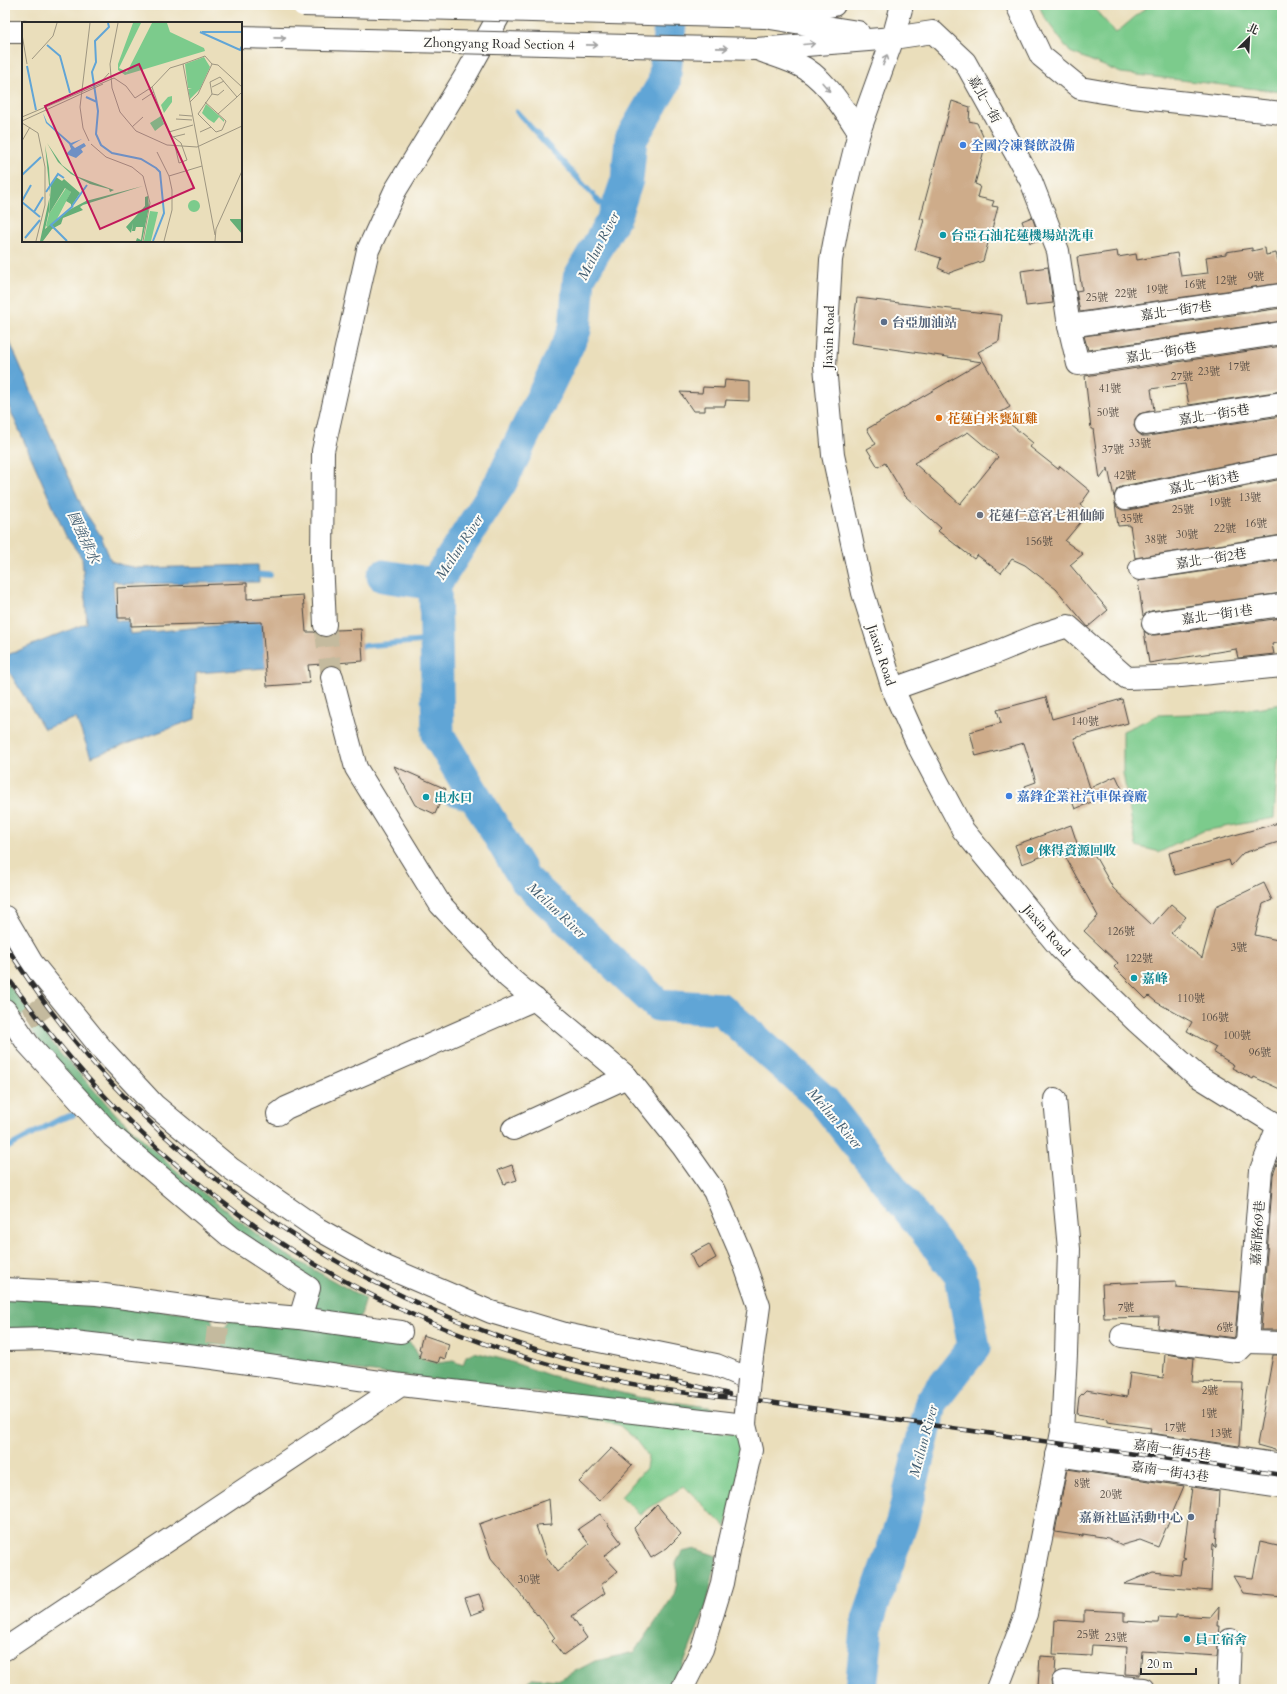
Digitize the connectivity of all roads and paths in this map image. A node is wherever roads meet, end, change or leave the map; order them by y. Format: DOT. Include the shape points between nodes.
graph roads {
  1 [pos="303,5"];
  2 [pos="505,5"];
  3 [pos="834,5"];
  4 [pos="902,5"];
  5 [pos="911,5"];
  6 [pos="1017,5"];
  7 [pos="764,17"];
  8 [pos="5,32"];
  9 [pos="22,32"];
  10 [pos="242,37"];
  11 [pos="893,38"];
  12 [pos="756,49"];
  13 [pos="1282,113"];
  14 [pos="859,132"];
  15 [pos="1282,295"];
  16 [pos="1069,326"];
  17 [pos="1282,334"];
  18 [pos="1282,403"];
  19 [pos="1146,424"];
  20 [pos="1282,466"];
  21 [pos="1126,498"];
  22 [pos="1282,547"];
  23 [pos="1140,569"];
  24 [pos="1282,605"];
  25 [pos="1153,623"];
  26 [pos="325,625"];
  27 [pos="1282,666"];
  28 [pos="332,677"];
  29 [pos="893,689"];
  30 [pos="5,917"];
  31 [pos="535,999"];
  32 [pos="16,1018"];
  33 [pos="627,1077"];
  34 [pos="1055,1099"];
  35 [pos="278,1114"];
  36 [pos="1280,1127"];
  37 [pos="513,1129"];
  38 [pos="5,1288"];
  39 [pos="300,1318"];
  40 [pos="401,1332"];
  41 [pos="217,1335"];
  42 [pos="1122,1336"];
  43 [pos="5,1340"];
  44 [pos="1247,1342"];
  45 [pos="1282,1343"];
  46 [pos="750,1379"];
  47 [pos="401,1385"];
  48 [pos="745,1418"];
  49 [pos="1062,1432"];
  50 [pos="1058,1455"];
  51 [pos="1282,1465"];
  52 [pos="1282,1487"];
  53 [pos="1230,1640"];
  54 [pos="5,1649"];
  55 [pos="1063,1682"];
  56 [pos="682,1689"];
  57 [pos="998,1689"];
  58 [pos="1142,1689"];
  59 [pos="1228,1689"];
  1 -- 7 [label="street, bridge"];
  2 -- 26 [label="street" via="466,75 395,191 368,250 323,451 322,560"];
  3 -- 7 [label="street"];
  4 -- 11 [label="street, Jiaxin Road"];
  5 -- 11 [label="street, Jiaxin Road"];
  6 -- 13 [label="street" via="1041,56 1080,88 1132,97"];
  7 -- 11 [label="street"];
  8 -- 9 [label="street"];
  10 -- 12 [label="street, Zhongyang Road Section 4, one-way, bridge"];
  12 -- 11 [label="street, one-way"];
  14 -- 11 [label="street, Jiaxin Road, one-way"];
  11 -- 16 [label="street, 嘉北一街" via="933,32 964,62 1031,181 1058,251"];
  12 -- 14 [label="street, one-way" via="798,64 822,82"];
  14 -- 29 [label="street, Jiaxin Road" via="842,200 831,260 825,366 834,463 863,593"];
  15 -- 16 [label="street, 嘉北一街7巷"];
  16 -- 17 [label="street, 嘉北一街6巷" via="1078,364"];
  18 -- 19 [label="street, 嘉北一街5巷"];
  20 -- 21 [label="street, 嘉北一街3巷"];
  22 -- 23 [label="street, 嘉北一街2巷"];
  24 -- 25 [label="street, 嘉北一街1巷"];
  27 -- 29 [label="street" via="1181,676 1127,678 1068,626"];
  28 -- 31 [label="street" via="356,768 440,904 508,977"];
  29 -- 36 [label="street, Jiaxin Road" via="919,747 963,830 1060,948 1136,1022 1196,1075"];
  30 -- 46 [label="street" via="55,999 154,1106 230,1168 318,1229 386,1267 491,1312 565,1334 716,1365"];
  31 -- 33 [label="street"];
  31 -- 35 [label="street" via="286,1108"];
  32 -- 39 [label="street" via="28,1044 112,1136 231,1237 309,1288"];
  33 -- 37 [label="street"];
  33 -- 46 [label="street" via="683,1147 714,1191 742,1254 759,1306"];
  34 -- 49 [label="street" via="1069,1249"];
  36 -- 44 [label="street, 嘉新路69巷" via="1261,1170"];
  38 -- 41 [label="street" via="97,1294"];
  39 -- 40 [label="street"];
  39 -- 41 [label="street"];
  41 -- 43 [label="street"];
  41 -- 47 [label="street"];
  42 -- 44 [label="street" via="1238,1350"];
  44 -- 45 [label="street"];
  46 -- 48 [label="street, bridge"];
  47 -- 48 [label="street"];
  47 -- 54 [label="street"];
  48 -- 56 [label="street" via="751,1450 722,1583 702,1649"];
  49 -- 50 [label="street"];
  49 -- 51 [label="street, 嘉南一街45巷"];
  50 -- 52 [label="street, 嘉南一街43巷"];
  50 -- 57 [label="street" via="1026,1614"];
  53 -- 59 [label="street"];
  55 -- 58 [label="street"];
}
